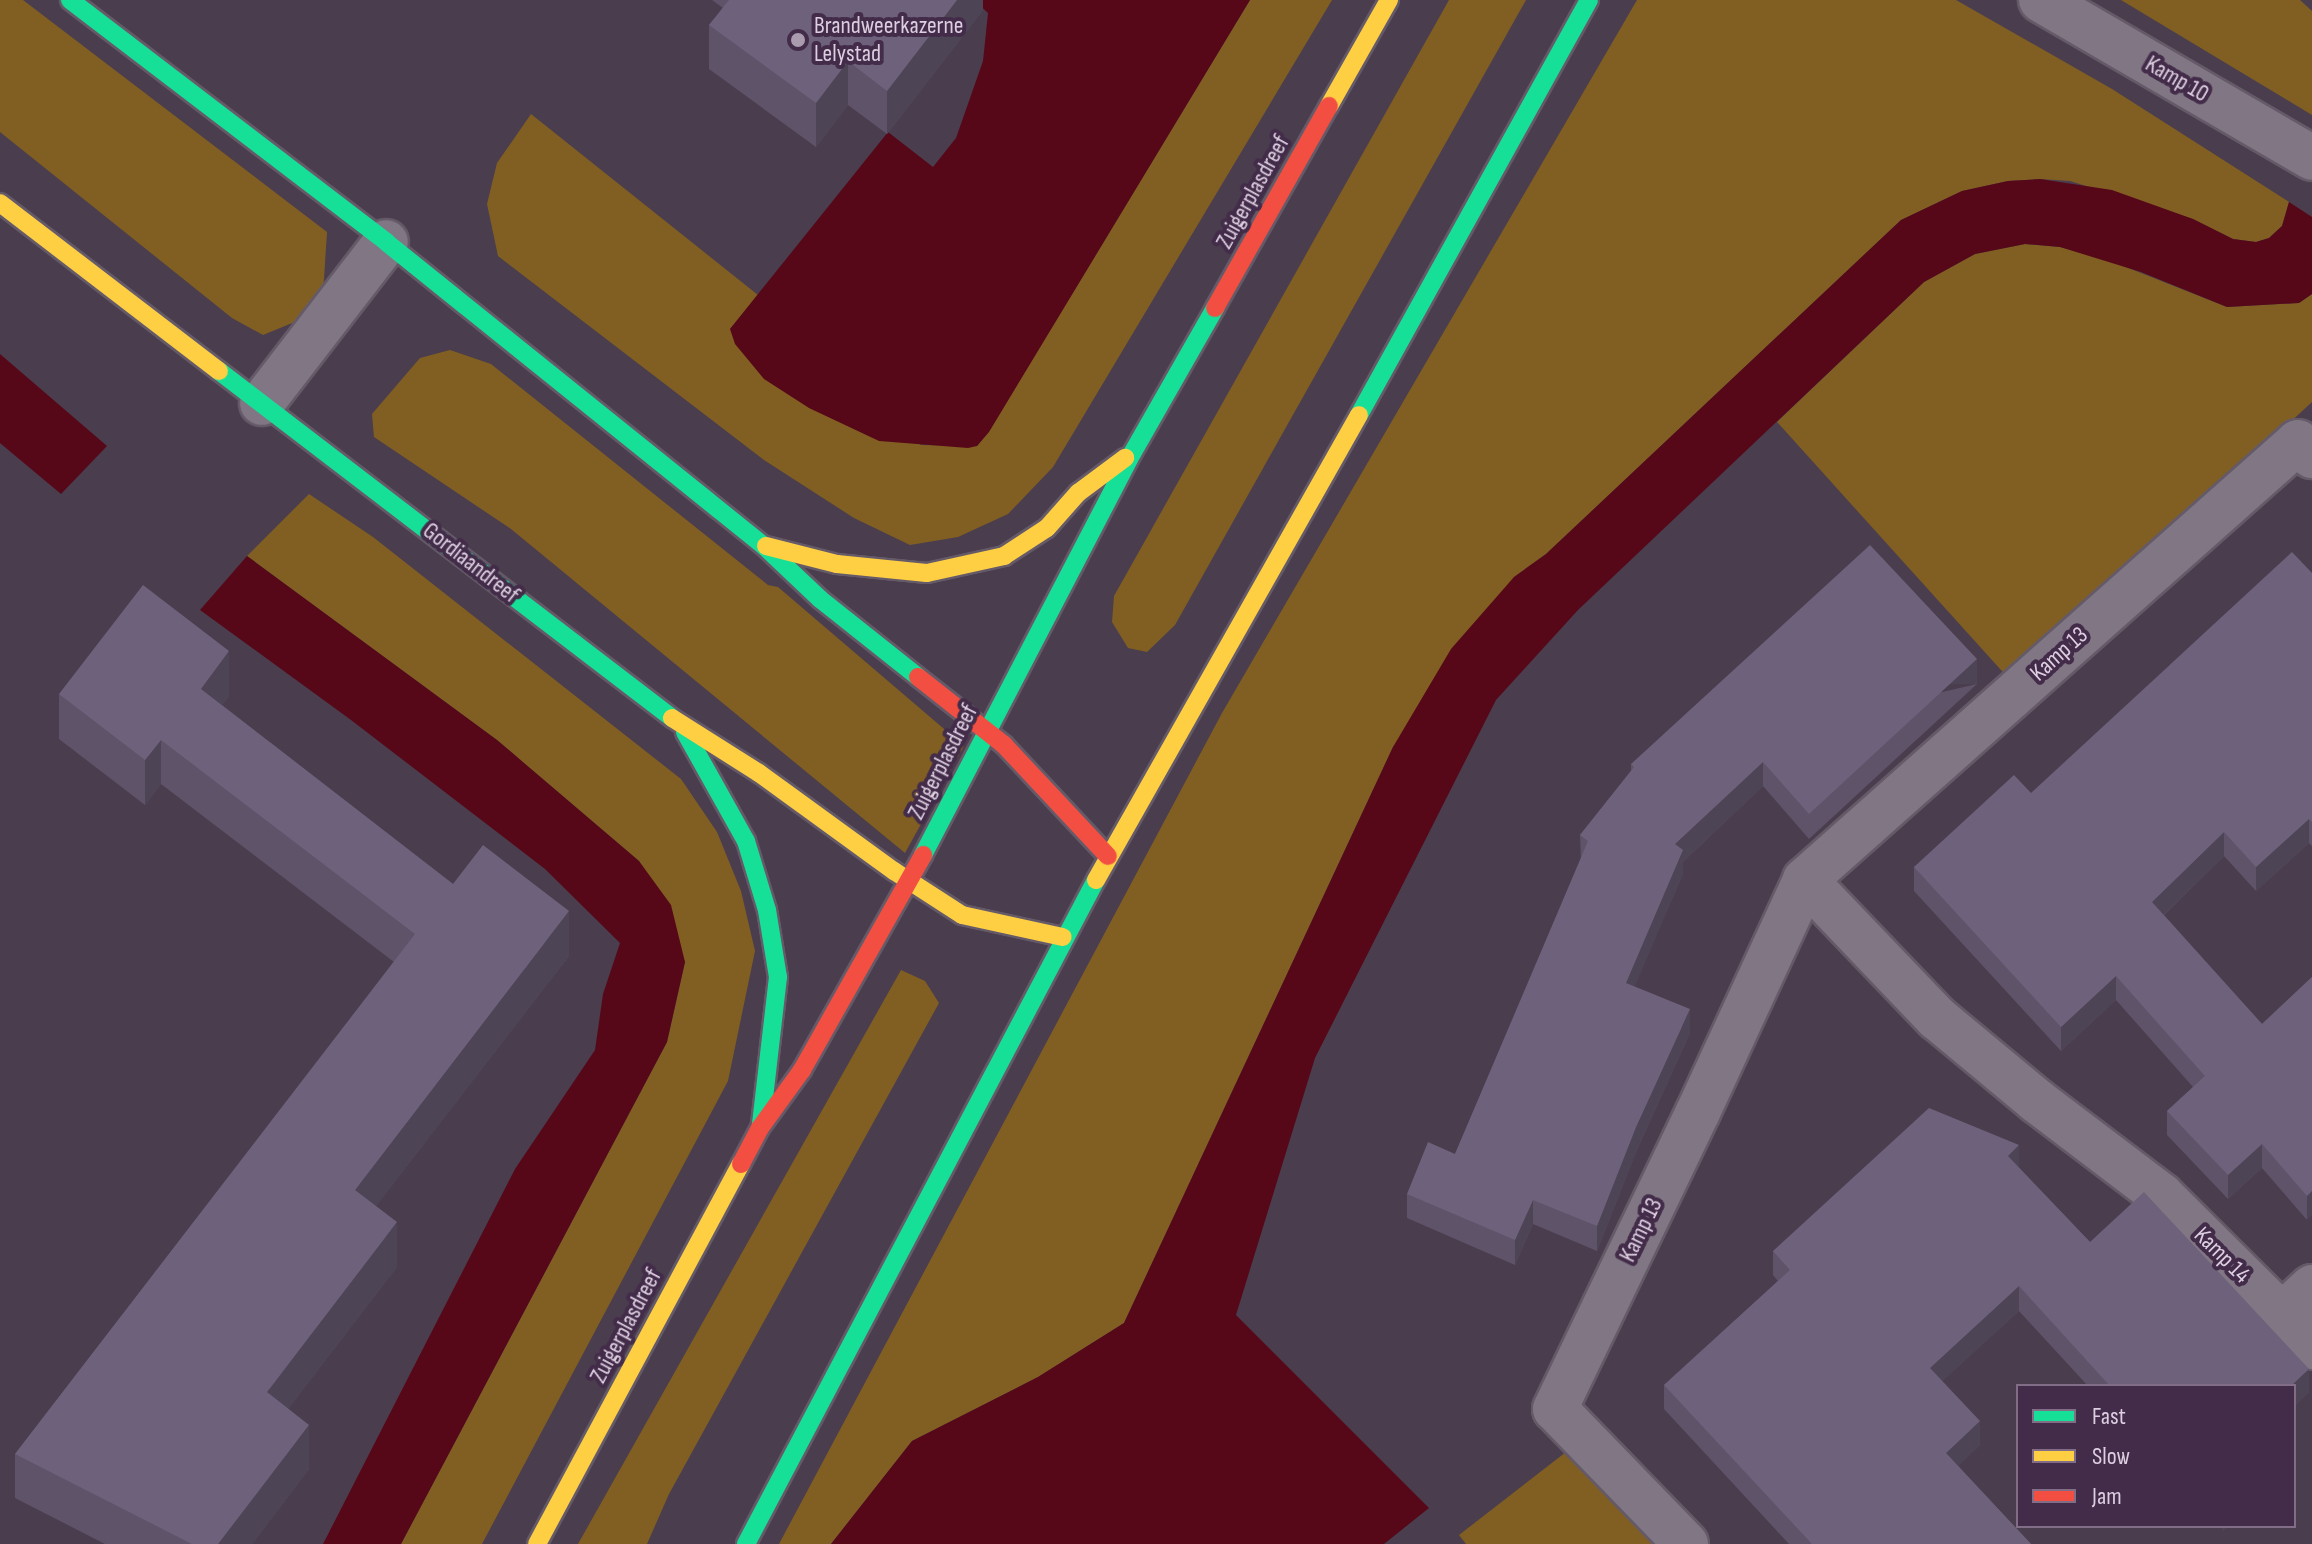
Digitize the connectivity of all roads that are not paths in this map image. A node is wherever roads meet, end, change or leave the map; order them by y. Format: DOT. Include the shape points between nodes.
graph roads {
  1 [pos="70,0"];
  2 [pos="1389,0"];
  3 [pos="1589,0"];
  4 [pos="2041,0"];
  5 [pos="2312,158"];
  6 [pos="0,203"];
  7 [pos="386,242"];
  8 [pos="262,403"];
  9 [pos="1133,452"];
  10 [pos="2312,456"];
  11 [pos="764,546"];
  12 [pos="680,724"];
  13 [pos="986,731"];
  14 [pos="1108,856"];
  15 [pos="1805,880"];
  16 [pos="909,882"];
  17 [pos="1063,937"];
  18 [pos="760,1128"];
  19 [pos="2297,1301"];
  20 [pos="2312,1347"];
  21 [pos="537,1544"];
  22 [pos="746,1544"];
  23 [pos="1686,1544"];
  1 -- 7 [label="main road"];
  2 -- 9 [label="main road, Zuigerplasdreef"];
  3 -- 14 [label="main road" via="1223,661"];
  4 -- 5 [label="street, Kamp 10"];
  6 -- 8 [label="main road, Gordiaandreef"];
  7 -- 8 [label="street"];
  7 -- 11 [label="main road"];
  8 -- 12 [label="main road, Gordiaandreef"];
  9 -- 11 [label="main road" via="1078,493 1047,528 1004,556 927,573 837,564"];
  9 -- 13 [label="main road, Zuigerplasdreef"];
  10 -- 15 [label="street, Kamp 13" via="2298,442"];
  11 -- 13 [label="main road" via="820,599"];
  12 -- 16 [label="main road, Gordiaandreef" via="759,773"];
  12 -- 18 [label="main road, Gordiaandreef" via="746,841 767,910 778,977"];
  13 -- 14 [label="main road"];
  13 -- 16 [label="main road, Zuigerplasdreef"];
  14 -- 17 [label="main road"];
  15 -- 19 [label="street, Kamp 14" via="1937,1018"];
  15 -- 23 [label="street, Kamp 13" via="1555,1409"];
  16 -- 17 [label="main road, Gordiaandreef" via="962,915"];
  16 -- 18 [label="main road, Zuigerplasdreef" via="802,1070"];
  17 -- 22 [label="main road"];
  18 -- 21 [label="main road, Zuigerplasdreef"];
  19 -- 20 [label="street, Kamp 14"];
}
